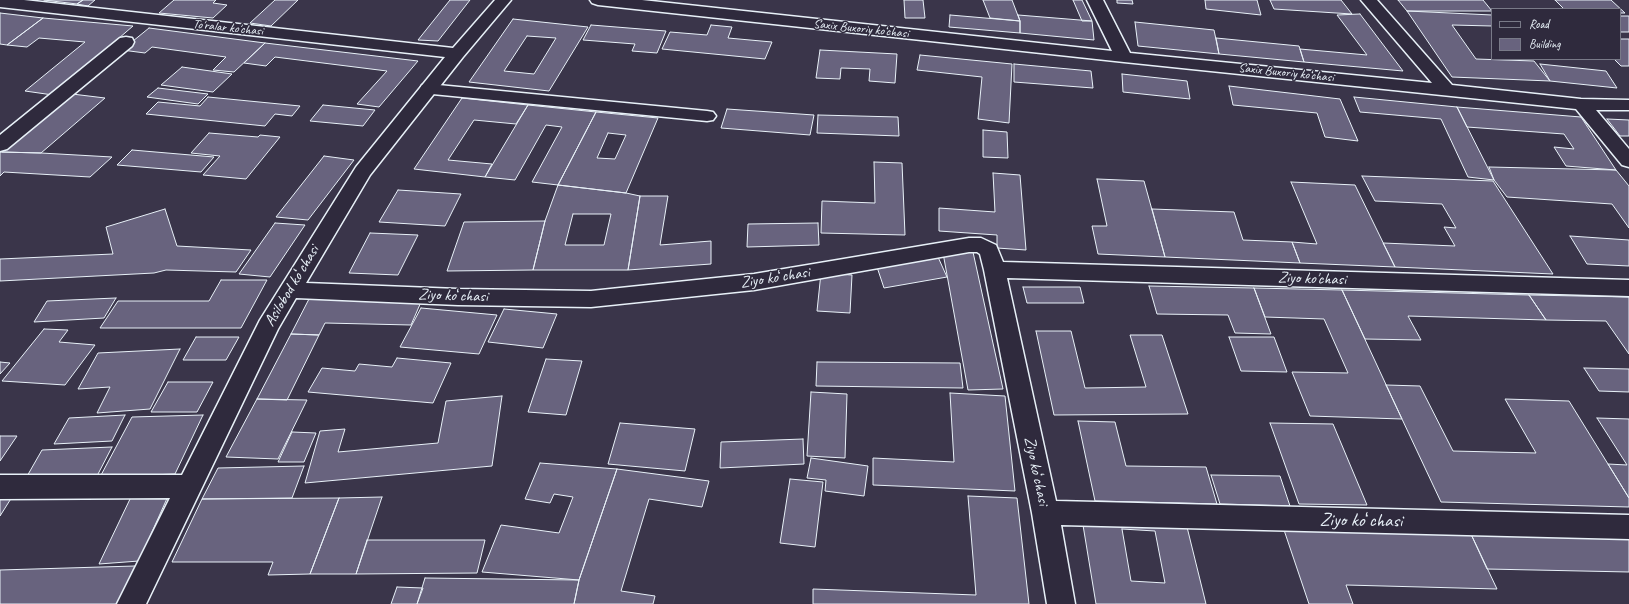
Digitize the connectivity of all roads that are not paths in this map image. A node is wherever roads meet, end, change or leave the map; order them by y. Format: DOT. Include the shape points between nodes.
graph roads {
  1 [pos="503,0"];
  2 [pos="598,0"];
  3 [pos="1095,0"];
  4 [pos="1369,0"];
  5 [pos="0,2"];
  6 [pos="126,42"];
  7 [pos="457,53"];
  8 [pos="1124,57"];
  9 [pos="428,89"];
  10 [pos="1448,90"];
  11 [pos="1581,104"];
  12 [pos="1629,105"];
  13 [pos="707,116"];
  14 [pos="0,145"];
  15 [pos="1629,161"];
  16 [pos="995,270"];
  17 [pos="1629,288"];
  18 [pos="290,290"];
  19 [pos="189,486"];
  20 [pos="0,488"];
  21 [pos="1045,513"];
  22 [pos="1629,527"];
  23 [pos="131,604"];
  24 [pos="1061,604"];
  1 -- 7 [label="street, Asilobod koʻchasi"];
  2 -- 8 [label="street, Saxix Buxoriy ko‘chasi"];
  3 -- 8 [label="street"];
  4 -- 10 [label="street"];
  5 -- 7 [label="street, To'ralar ko'chasi"];
  6 -- 14 [label="street"];
  7 -- 9 [label="street, Asilobod koʻchasi"];
  8 -- 10 [label="street, Saxix Buxoriy ko‘chasi"];
  9 -- 13 [label="lane"];
  9 -- 18 [label="street, Asilobod koʻchasi" via="363,171"];
  10 -- 11 [label="street, Saxix Buxoriy ko‘chasi"];
  11 -- 12 [label="street, Saxix Buxoriy ko‘chasi"];
  11 -- 15 [label="street"];
  16 -- 17 [label="street, Ziyo ko'chasi"];
  16 -- 18 [label="street, Ziyo koʻchasi" via="989,250 982,245 970,245 754,282 591,299"];
  16 -- 21 [label="street, Ziyo koʻchasi"];
  18 -- 19 [label="street, Asilobod koʻchasi" via="268,326"];
  19 -- 20 [label="street"];
  19 -- 23 [label="street, Asilobod koʻchasi"];
  21 -- 22 [label="street, Ziyo koʻchasi"];
  21 -- 24 [label="street, Ziyo koʻchasi"];
}
